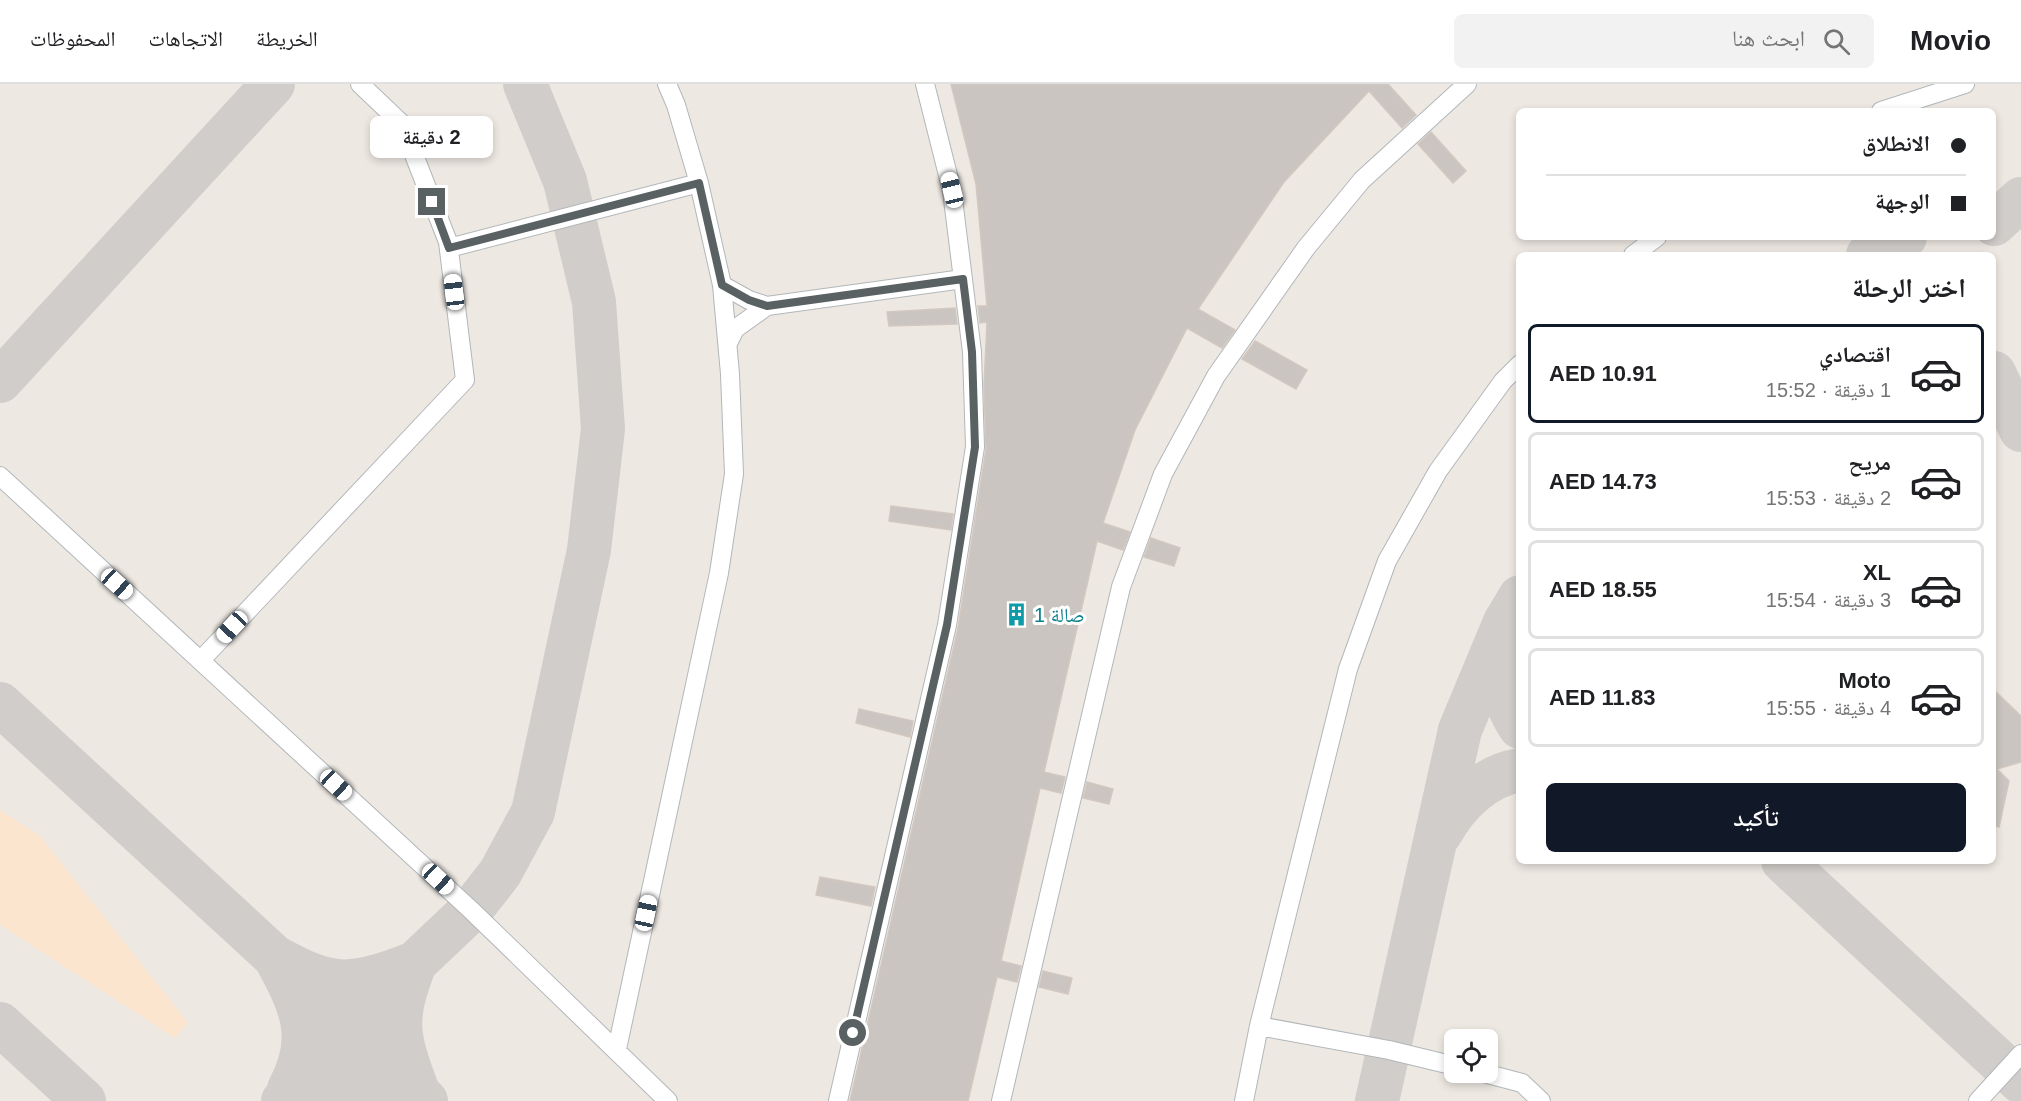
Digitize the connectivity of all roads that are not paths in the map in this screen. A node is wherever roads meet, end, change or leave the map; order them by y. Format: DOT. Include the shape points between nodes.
graph roads {
  1 [pos="360,84"];
  2 [pos="667,84"];
  3 [pos="925,84"];
  4 [pos="1467,84"];
  5 [pos="1965,84"];
  6 [pos="1890,108"];
  7 [pos="699,183"];
  8 [pos="1653,240"];
  9 [pos="449,248"];
  10 [pos="1637,252"];
  11 [pos="963,279"];
  12 [pos="722,285"];
  13 [pos="767,306"];
  14 [pos="728,343"];
  15 [pos="1516,368"];
  16 [pos="0,476"];
  17 [pos="201,660"];
  18 [pos="1259,1026"];
  19 [pos="617,1049"];
  20 [pos="2021,1054"];
  21 [pos="1444,1063"];
  22 [pos="1498,1077"];
  23 [pos="668,1101"];
  24 [pos="838,1101"];
  25 [pos="1001,1101"];
  26 [pos="1244,1101"];
  27 [pos="1541,1101"];
  28 [pos="1978,1101"];
  1 -- 9 [label="lane" via="402,124"];
  2 -- 7 [label="lane"];
  3 -- 11 [label="lane" via="952,190"];
  4 -- 25 [label="lane" via="1362,180 1306,248 1216,376 1163,474 1120,587"];
  5 -- 6 [label="lane"];
  7 -- 9 [label="lane"];
  7 -- 12 [label="lane"];
  8 -- 10 [label="lane"];
  9 -- 17 [label="lane" via="465,380"];
  11 -- 13 [label="lane"];
  11 -- 24 [label="lane" via="972,352 975,447 947,625"];
  12 -- 13 [label="lane"];
  12 -- 14 [label="lane"];
  13 -- 14 [label="lane" via="735,329"];
  14 -- 19 [label="lane" via="734,474 719,573"];
  15 -- 18 [label="lane" via="1438,471 1387,561 1348,669"];
  16 -- 17 [label="lane"];
  17 -- 19 [label="lane"];
  18 -- 21 [label="lane"];
  18 -- 26 [label="lane"];
  19 -- 23 [label="lane"];
  20 -- 28 [label="lane"];
  22 -- 27 [label="lane" via="1522,1083"];
}
